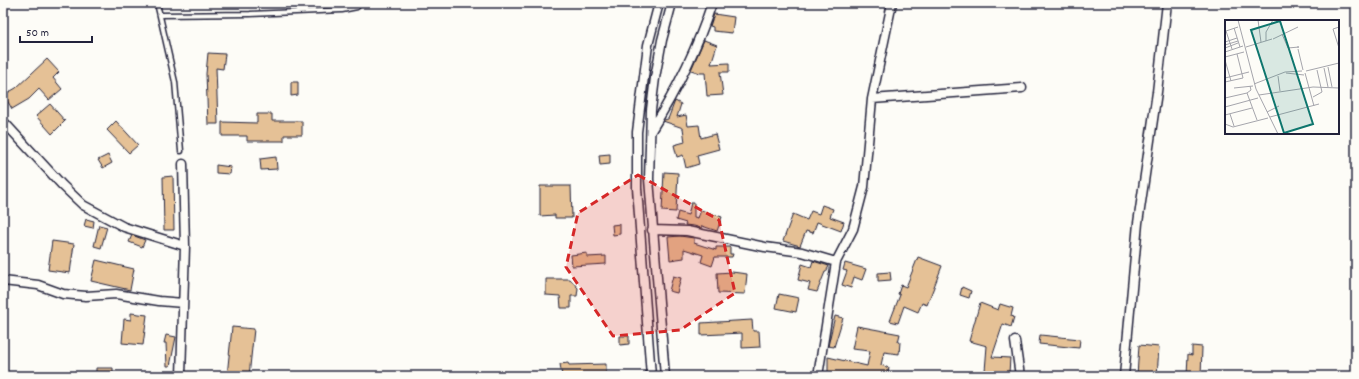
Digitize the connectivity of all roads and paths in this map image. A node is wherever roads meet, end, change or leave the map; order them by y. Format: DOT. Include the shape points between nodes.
graph roads {
  1 [pos="157,3"];
  2 [pos="360,3"];
  3 [pos="659,3"];
  4 [pos="672,3"];
  5 [pos="712,3"];
  6 [pos="892,3"];
  7 [pos="1167,3"];
  8 [pos="160,15"];
  9 [pos="1022,88"];
  10 [pos="872,98"];
  11 [pos="3,121"];
  12 [pos="650,132"];
  13 [pos="181,151"];
  14 [pos="183,164"];
  15 [pos="652,230"];
  16 [pos="185,246"];
  17 [pos="836,262"];
  18 [pos="3,281"];
  19 [pos="183,303"];
  20 [pos="1015,341"];
  21 [pos="181,376"];
  22 [pos="651,376"];
  23 [pos="665,376"];
  24 [pos="818,376"];
  25 [pos="1020,376"];
  26 [pos="1124,376"];
  1 -- 8 [label="lane"];
  2 -- 8 [label="lane" via="357,8 342,10"];
  3 -- 22 [label="street" via="648,45 636,132 637,188"];
  4 -- 12 [label="street" via="655,78"];
  5 -- 12 [label="street" via="689,64"];
  6 -- 10 [label="street"];
  7 -- 26 [label="street" via="1138,223"];
  8 -- 13 [label="lane" via="175,82"];
  9 -- 10 [label="street"];
  10 -- 17 [label="street" via="864,187 853,229"];
  11 -- 16 [label="street" via="82,205 124,227"];
  12 -- 15 [label="street"];
  14 -- 16 [label="street"];
  15 -- 17 [label="street" via="687,231 802,252"];
  15 -- 23 [label="street"];
  16 -- 19 [label="street"];
  17 -- 24 [label="street"];
  18 -- 19 [label="street" via="38,285 63,294 116,294"];
  19 -- 21 [label="street"];
  20 -- 25 [label="street"];
}
